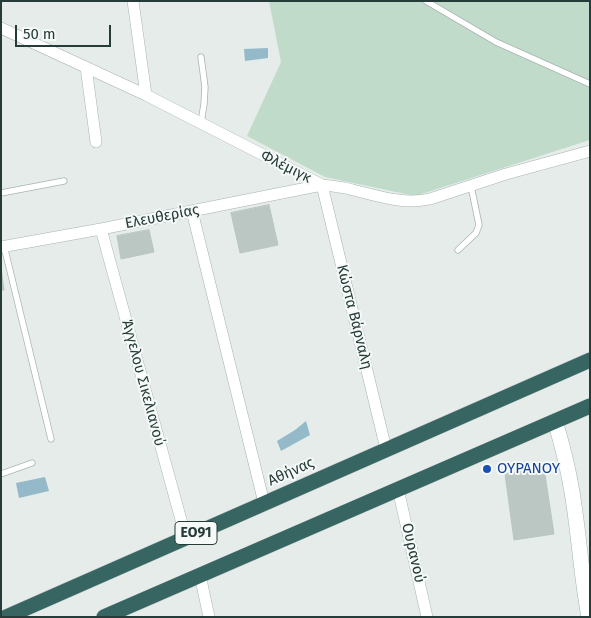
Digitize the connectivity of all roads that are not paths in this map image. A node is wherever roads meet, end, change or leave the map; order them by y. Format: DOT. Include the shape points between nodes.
graph roads {
  1 [pos="133,1"];
  2 [pos="426,1"];
  3 [pos="1,28"];
  4 [pos="201,57"];
  5 [pos="86,67"];
  6 [pos="590,84"];
  7 [pos="146,95"];
  8 [pos="201,123"];
  9 [pos="96,142"];
  10 [pos="590,151"];
  11 [pos="64,181"];
  12 [pos="322,185"];
  13 [pos="471,186"];
  14 [pos="1,194"];
  15 [pos="192,211"];
  16 [pos="101,229"];
  17 [pos="2,246"];
  18 [pos="458,250"];
  19 [pos="590,360"];
  20 [pos="590,406"];
  21 [pos="555,421"];
  22 [pos="51,439"];
  23 [pos="386,450"];
  24 [pos="32,463"];
  25 [pos="1,474"];
  26 [pos="398,489"];
  27 [pos="264,503"];
  28 [pos="186,538"];
  29 [pos="200,575"];
  30 [pos="6,617"];
  31 [pos="104,617"];
  32 [pos="209,617"];
  33 [pos="427,617"];
  34 [pos="589,617"];
  1 -- 7 [label="street"];
  2 -- 6 [label="lane" via="496,42"];
  3 -- 5 [label="street, Φλέμιγκ"];
  4 -- 8 [label="lane" via="205,87"];
  5 -- 7 [label="street, Φλέμιγκ"];
  5 -- 9 [label="street"];
  7 -- 8 [label="street, Φλέμιγκ"];
  8 -- 12 [label="street, Φλέμιγκ"];
  10 -- 13 [label="street, Φλέμιγκ"];
  11 -- 14 [label="lane"];
  12 -- 13 [label="street, Φλέμιγκ" via="418,202"];
  12 -- 15 [label="street, Ελευθερίας"];
  12 -- 23 [label="street, Κώστα Βάρναλη"];
  13 -- 18 [label="lane" via="479,225 476,233"];
  15 -- 16 [label="street, Ελευθερίας"];
  15 -- 27 [label="street"];
  16 -- 17 [label="street, Ελευθερίας"];
  16 -- 28 [label="street, Άγγελου Σικελιανού"];
  17 -- 22 [label="lane"];
  19 -- 23 [label="highway, Αθήνας / ΕΟ91"];
  20 -- 21 [label="highway, ΕΟ91"];
  21 -- 26 [label="highway, ΕΟ91"];
  21 -- 34 [label="street" via="572,491"];
  23 -- 27 [label="highway, Αθήνας / ΕΟ91"];
  24 -- 25 [label="lane"];
  26 -- 29 [label="highway, ΕΟ91"];
  26 -- 33 [label="street, Ουρανού"];
  27 -- 28 [label="highway, Αθήνας / ΕΟ91"];
  28 -- 30 [label="highway, Αθήνας / ΕΟ91"];
  29 -- 31 [label="highway, ΕΟ91"];
  29 -- 32 [label="street"];
}
